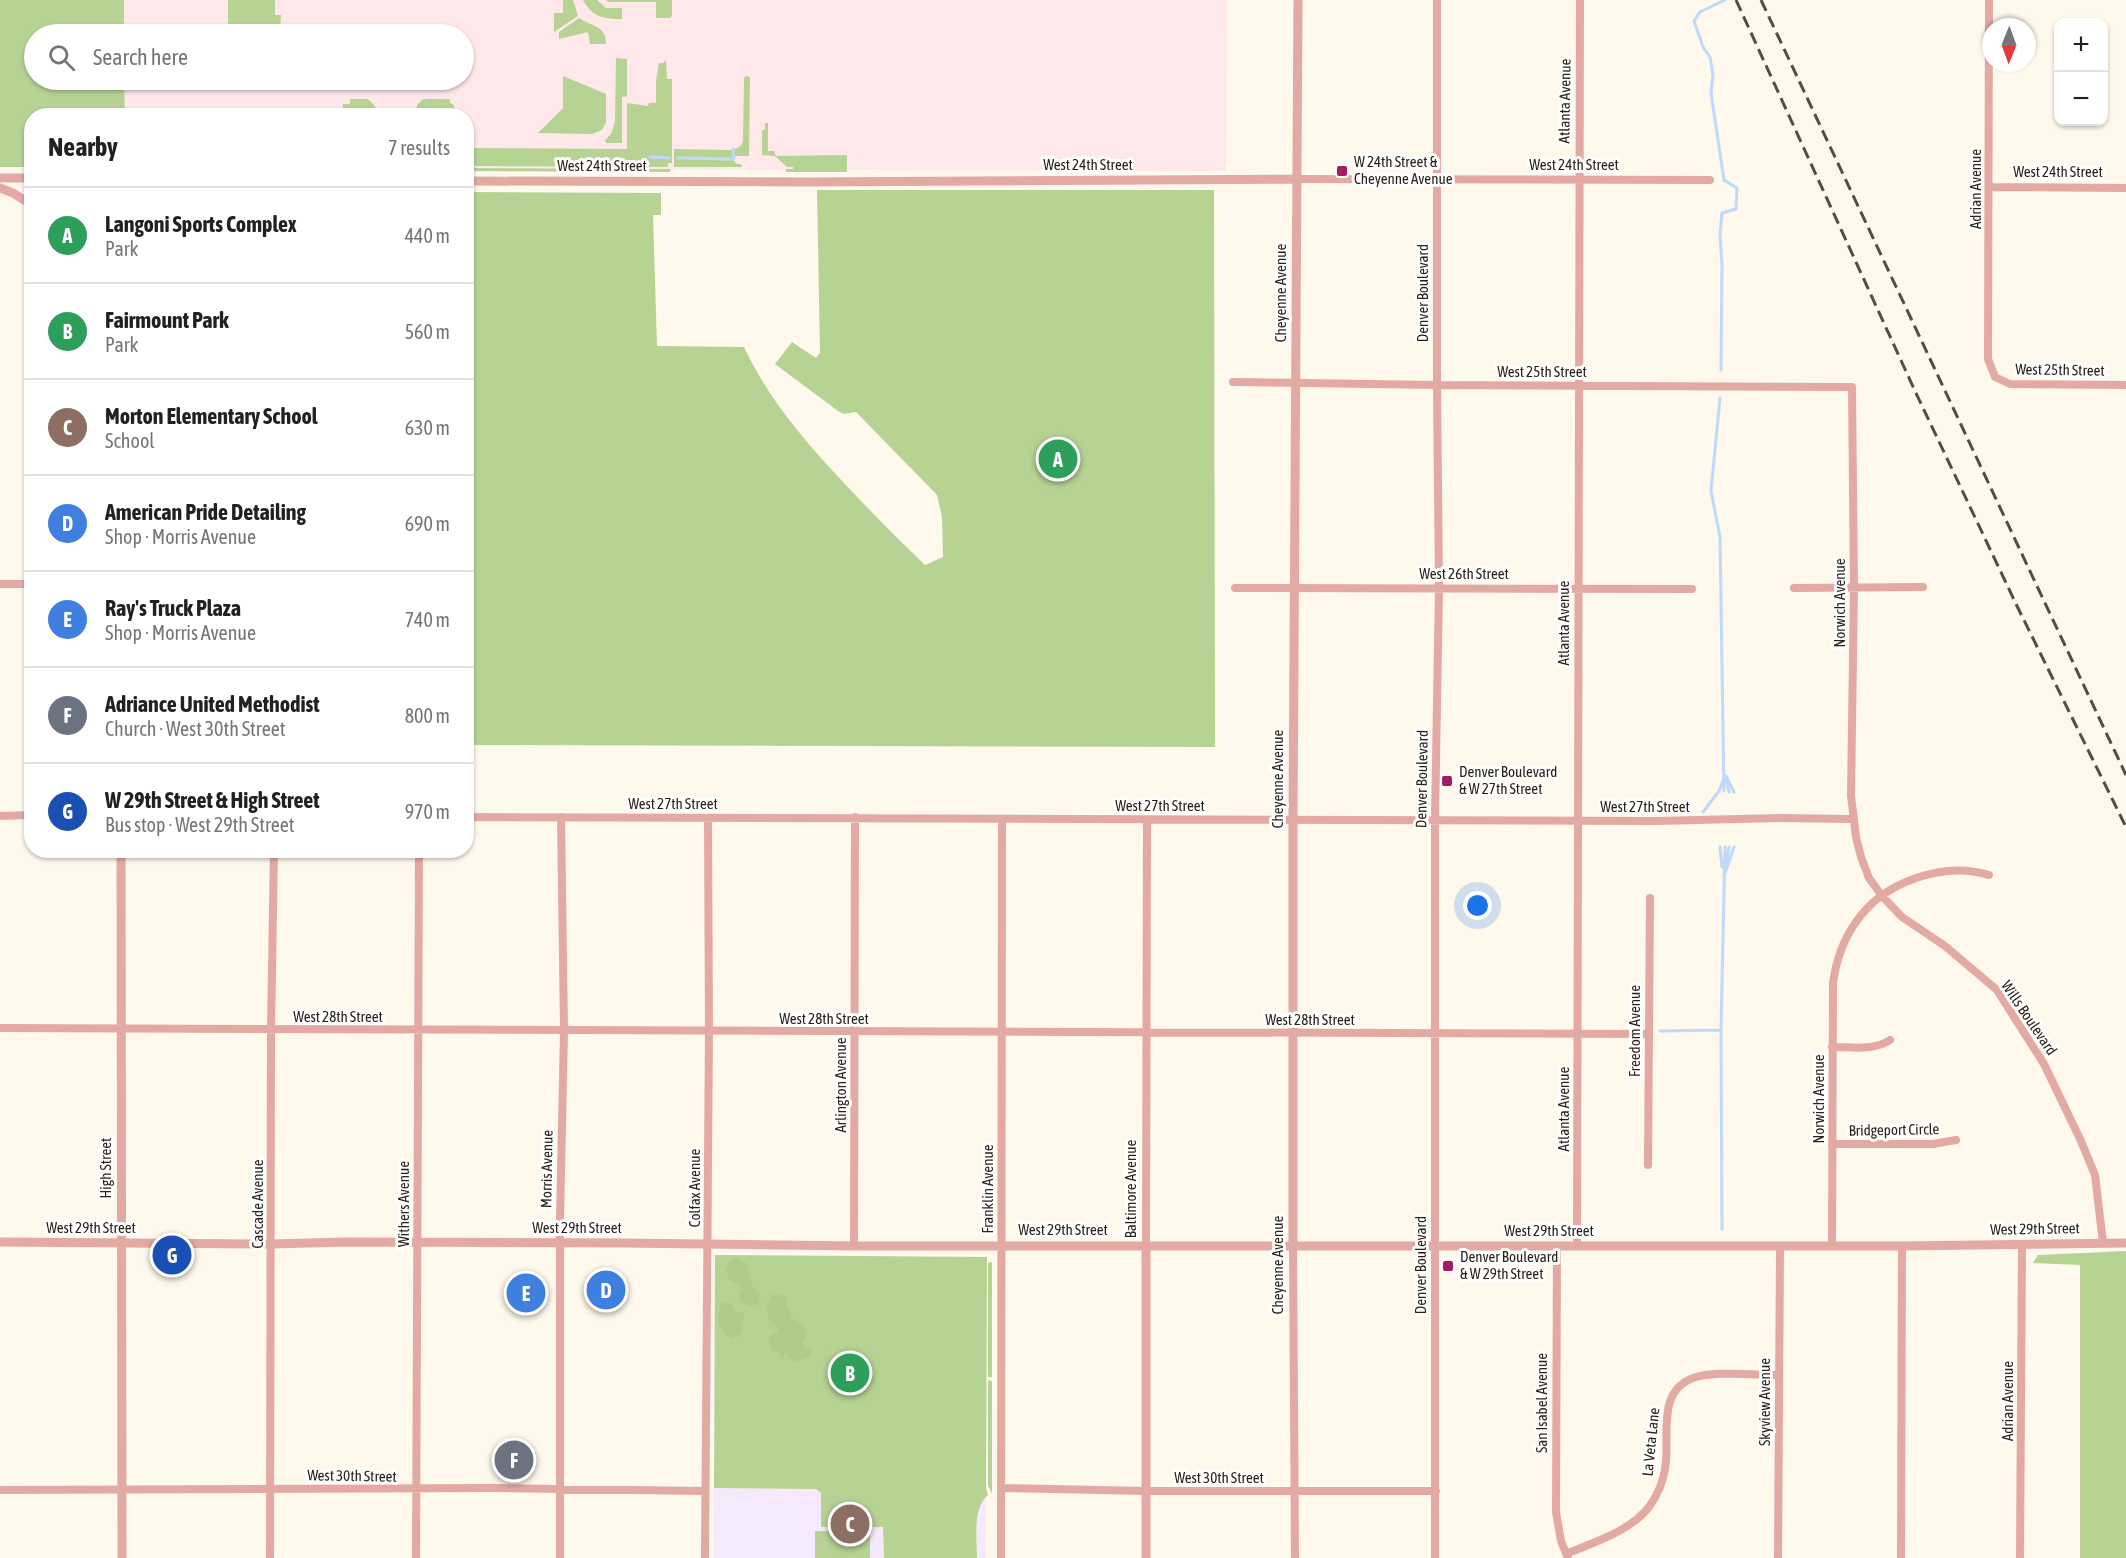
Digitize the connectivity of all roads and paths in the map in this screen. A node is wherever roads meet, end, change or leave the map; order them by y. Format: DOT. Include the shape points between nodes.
graph roads {
  1 [pos="1298,0"];
  2 [pos="1437,0"];
  3 [pos="1580,0"];
  4 [pos="1989,0"];
  5 [pos="0,178"];
  6 [pos="24,178"];
  7 [pos="1297,179"];
  8 [pos="1437,179"];
  9 [pos="1578,180"];
  10 [pos="1710,180"];
  11 [pos="474,181"];
  12 [pos="1990,187"];
  13 [pos="0,188"];
  14 [pos="2126,188"];
  15 [pos="24,200"];
  16 [pos="1995,377"];
  17 [pos="1233,382"];
  18 [pos="1296,382"];
  19 [pos="1437,385"];
  20 [pos="2126,385"];
  21 [pos="1580,386"];
  22 [pos="1852,387"];
  23 [pos="0,584"];
  24 [pos="24,584"];
  25 [pos="1854,587"];
  26 [pos="1923,587"];
  27 [pos="1235,588"];
  28 [pos="1295,588"];
  29 [pos="1439,588"];
  30 [pos="1794,588"];
  31 [pos="1578,589"];
  32 [pos="1692,589"];
  33 [pos="24,815"];
  34 [pos="0,816"];
  35 [pos="474,817"];
  36 [pos="561,817"];
  37 [pos="855,817"];
  38 [pos="708,818"];
  39 [pos="1002,819"];
  40 [pos="1852,819"];
  41 [pos="1147,820"];
  42 [pos="1293,820"];
  43 [pos="1435,820"];
  44 [pos="1577,820"];
  45 [pos="121,858"];
  46 [pos="274,858"];
  47 [pos="419,858"];
  48 [pos="1989,875"];
  49 [pos="1882,896"];
  50 [pos="1650,898"];
  51 [pos="0,1028"];
  52 [pos="121,1029"];
  53 [pos="271,1030"];
  54 [pos="417,1031"];
  55 [pos="564,1031"];
  56 [pos="709,1031"];
  57 [pos="855,1032"];
  58 [pos="1001,1033"];
  59 [pos="1147,1033"];
  60 [pos="1293,1033"];
  61 [pos="1435,1034"];
  62 [pos="1577,1034"];
  63 [pos="1649,1034"];
  64 [pos="1890,1040"];
  65 [pos="1832,1047"];
  66 [pos="1956,1140"];
  67 [pos="1832,1144"];
  68 [pos="1648,1164"];
  69 [pos="0,1242"];
  70 [pos="121,1243"];
  71 [pos="560,1243"];
  72 [pos="2103,1243"];
  73 [pos="2126,1243"];
  74 [pos="272,1244"];
  75 [pos="417,1244"];
  76 [pos="2022,1244"];
  77 [pos="708,1245"];
  78 [pos="1001,1245"];
  79 [pos="854,1246"];
  80 [pos="1146,1246"];
  81 [pos="1293,1246"];
  82 [pos="1434,1246"];
  83 [pos="1557,1246"];
  84 [pos="1577,1246"];
  85 [pos="1780,1246"];
  86 [pos="1832,1246"];
  87 [pos="1902,1246"];
  88 [pos="1778,1375"];
  89 [pos="270,1488"];
  90 [pos="1002,1488"];
  91 [pos="123,1489"];
  92 [pos="0,1490"];
  93 [pos="416,1490"];
  94 [pos="560,1490"];
  95 [pos="705,1491"];
  96 [pos="1147,1491"];
  97 [pos="1296,1491"];
  98 [pos="1436,1491"];
  99 [pos="1567,1556"];
  100 [pos="122,1558"];
  101 [pos="270,1558"];
  102 [pos="416,1558"];
  103 [pos="560,1558"];
  104 [pos="705,1558"];
  105 [pos="1001,1558"];
  106 [pos="1146,1558"];
  107 [pos="1295,1558"];
  108 [pos="1435,1558"];
  109 [pos="1778,1558"];
  110 [pos="1901,1558"];
  111 [pos="2020,1558"];
  1 -- 7 [label="street, Cheyenne Avenue"];
  2 -- 8 [label="street, Denver Boulevard"];
  3 -- 9 [label="street, Atlanta Avenue"];
  4 -- 12 [label="street, Adrian Avenue"];
  5 -- 6 [label="street"];
  7 -- 8 [label="street, West 24th Street"];
  7 -- 11 [label="street, West 24th Street"];
  7 -- 18 [label="street, Cheyenne Avenue"];
  8 -- 9 [label="street, West 24th Street"];
  8 -- 19 [label="street, Denver Boulevard"];
  9 -- 10 [label="street, West 24th Street"];
  9 -- 21 [label="street, Atlanta Avenue"];
  12 -- 14 [label="street, West 24th Street"];
  12 -- 16 [label="street, Adrian Avenue" via="1988,359"];
  13 -- 15 [label="street"];
  16 -- 20 [label="street, West 25th Street" via="2010,384"];
  17 -- 18 [label="street, West 25th Street"];
  18 -- 19 [label="street, West 25th Street"];
  18 -- 28 [label="street, Cheyenne Avenue"];
  19 -- 21 [label="street, West 25th Street"];
  19 -- 29 [label="street, Denver Boulevard"];
  21 -- 22 [label="street, West 25th Street"];
  21 -- 31 [label="street, Atlanta Avenue"];
  22 -- 25 [label="street, Norwich Avenue"];
  23 -- 24 [label="street"];
  25 -- 26 [label="street"];
  25 -- 30 [label="street"];
  25 -- 40 [label="street, Norwich Avenue"];
  27 -- 28 [label="street, West 26th Street"];
  28 -- 29 [label="street, West 26th Street"];
  28 -- 42 [label="street, Cheyenne Avenue"];
  29 -- 31 [label="street, West 26th Street"];
  29 -- 43 [label="street, Denver Boulevard"];
  31 -- 32 [label="street, West 26th Street"];
  31 -- 44 [label="street, Atlanta Avenue"];
  33 -- 34 [label="street"];
  35 -- 36 [label="street, West 27th Street"];
  36 -- 38 [label="street, West 27th Street"];
  36 -- 55 [label="street, Morris Avenue"];
  37 -- 38 [label="street, West 27th Street"];
  37 -- 39 [label="street, West 27th Street"];
  37 -- 57 [label="street, Arlington Avenue"];
  38 -- 56 [label="street, Colfax Avenue"];
  39 -- 41 [label="street, West 27th Street"];
  39 -- 58 [label="street, Franklin Avenue"];
  40 -- 44 [label="street, West 27th Street"];
  40 -- 49 [label="street, Wills Boulevard" via="1869,878"];
  41 -- 42 [label="street, West 27th Street"];
  41 -- 59 [label="street, Baltimore Avenue"];
  42 -- 43 [label="street, West 27th Street"];
  42 -- 60 [label="street, Cheyenne Avenue"];
  43 -- 44 [label="street, West 27th Street"];
  43 -- 61 [label="street, Denver Boulevard"];
  44 -- 62 [label="street, Atlanta Avenue"];
  45 -- 52 [label="street, High Street"];
  46 -- 53 [label="street, Cascade Avenue"];
  47 -- 54 [label="street, Withers Avenue"];
  48 -- 49 [label="street, Norwich Avenue" via="1974,870 1941,872 1910,880"];
  49 -- 65 [label="street, Norwich Avenue" via="1856,922 1835,967"];
  49 -- 72 [label="street, Wills Boulevard" via="1902,917 1945,946 1997,990 2044,1064 2095,1175"];
  50 -- 63 [label="street, Freedom Avenue"];
  51 -- 52 [label="street, West 28th Street"];
  52 -- 53 [label="street, West 28th Street"];
  52 -- 70 [label="street, High Street"];
  53 -- 54 [label="street, West 28th Street"];
  53 -- 74 [label="street, Cascade Avenue"];
  54 -- 55 [label="street, West 28th Street"];
  54 -- 75 [label="street, Withers Avenue"];
  55 -- 56 [label="street, West 28th Street"];
  55 -- 71 [label="street, Morris Avenue"];
  56 -- 57 [label="street, West 28th Street"];
  56 -- 77 [label="street, Colfax Avenue"];
  57 -- 58 [label="street, West 28th Street"];
  57 -- 79 [label="street, Arlington Avenue"];
  58 -- 59 [label="street, West 28th Street"];
  58 -- 78 [label="street, Franklin Avenue"];
  59 -- 60 [label="street, West 28th Street"];
  59 -- 80 [label="street, Baltimore Avenue"];
  60 -- 61 [label="street, West 28th Street"];
  60 -- 81 [label="street, Cheyenne Avenue"];
  61 -- 62 [label="street, West 28th Street"];
  61 -- 82 [label="street, Denver Boulevard"];
  62 -- 63 [label="street, West 28th Street"];
  62 -- 84 [label="street, Atlanta Avenue"];
  63 -- 68 [label="street, Freedom Avenue"];
  64 -- 65 [label="street" via="1874,1047"];
  65 -- 67 [label="street, Norwich Avenue"];
  66 -- 67 [label="street, Bridgeport Circle" via="1933,1144"];
  67 -- 86 [label="street, Norwich Avenue"];
  69 -- 70 [label="street, West 29th Street"];
  70 -- 74 [label="street, West 29th Street"];
  70 -- 91 [label="street, High Street"];
  71 -- 75 [label="street, West 29th Street"];
  71 -- 77 [label="street, West 29th Street"];
  71 -- 94 [label="street, Morris Avenue"];
  72 -- 73 [label="street, West 29th Street"];
  72 -- 76 [label="street, West 29th Street"];
  74 -- 75 [label="street, West 29th Street"];
  74 -- 89 [label="street, Cascade Avenue"];
  75 -- 93 [label="street, Withers Avenue"];
  76 -- 87 [label="street, West 29th Street"];
  76 -- 111 [label="street, Adrian Avenue"];
  77 -- 79 [label="street, West 29th Street"];
  77 -- 95 [label="street, Colfax Avenue"];
  78 -- 79 [label="street, West 29th Street"];
  78 -- 80 [label="street, West 29th Street"];
  78 -- 90 [label="street, Franklin Avenue"];
  80 -- 81 [label="street, West 29th Street"];
  80 -- 96 [label="street, Baltimore Avenue"];
  81 -- 82 [label="street, West 29th Street"];
  81 -- 97 [label="street, Cheyenne Avenue"];
  82 -- 83 [label="street, West 29th Street"];
  82 -- 98 [label="street, Denver Boulevard"];
  83 -- 84 [label="street, West 29th Street"];
  83 -- 99 [label="street, San Isabel Avenue" via="1556,1504"];
  84 -- 85 [label="street, West 29th Street"];
  85 -- 86 [label="street, West 29th Street"];
  85 -- 88 [label="street, Skyview Avenue"];
  86 -- 87 [label="street, West 29th Street"];
  87 -- 110 [label="street"];
  88 -- 99 [label="street, La Veta Lane" via="1707,1375 1678,1388 1668,1406 1665,1470 1656,1496 1626,1527"];
  88 -- 109 [label="street, Skyview Avenue"];
  89 -- 91 [label="street, West 30th Street"];
  89 -- 93 [label="street, West 30th Street"];
  89 -- 101 [label="street, Cascade Avenue"];
  90 -- 96 [label="street, West 30th Street"];
  90 -- 105 [label="street, Franklin Avenue"];
  91 -- 92 [label="street, West 30th Street"];
  91 -- 100 [label="street, High Street"];
  93 -- 94 [label="street, West 30th Street"];
  93 -- 102 [label="street, Withers Avenue"];
  94 -- 95 [label="street, West 30th Street"];
  94 -- 103 [label="street, Morris Avenue"];
  95 -- 104 [label="street, Colfax Avenue"];
  96 -- 97 [label="street, West 30th Street"];
  96 -- 106 [label="street, Baltimore Avenue"];
  97 -- 98 [label="street, West 30th Street"];
  97 -- 107 [label="street, Cheyenne Avenue"];
  98 -- 108 [label="street, Denver Boulevard"];
}
